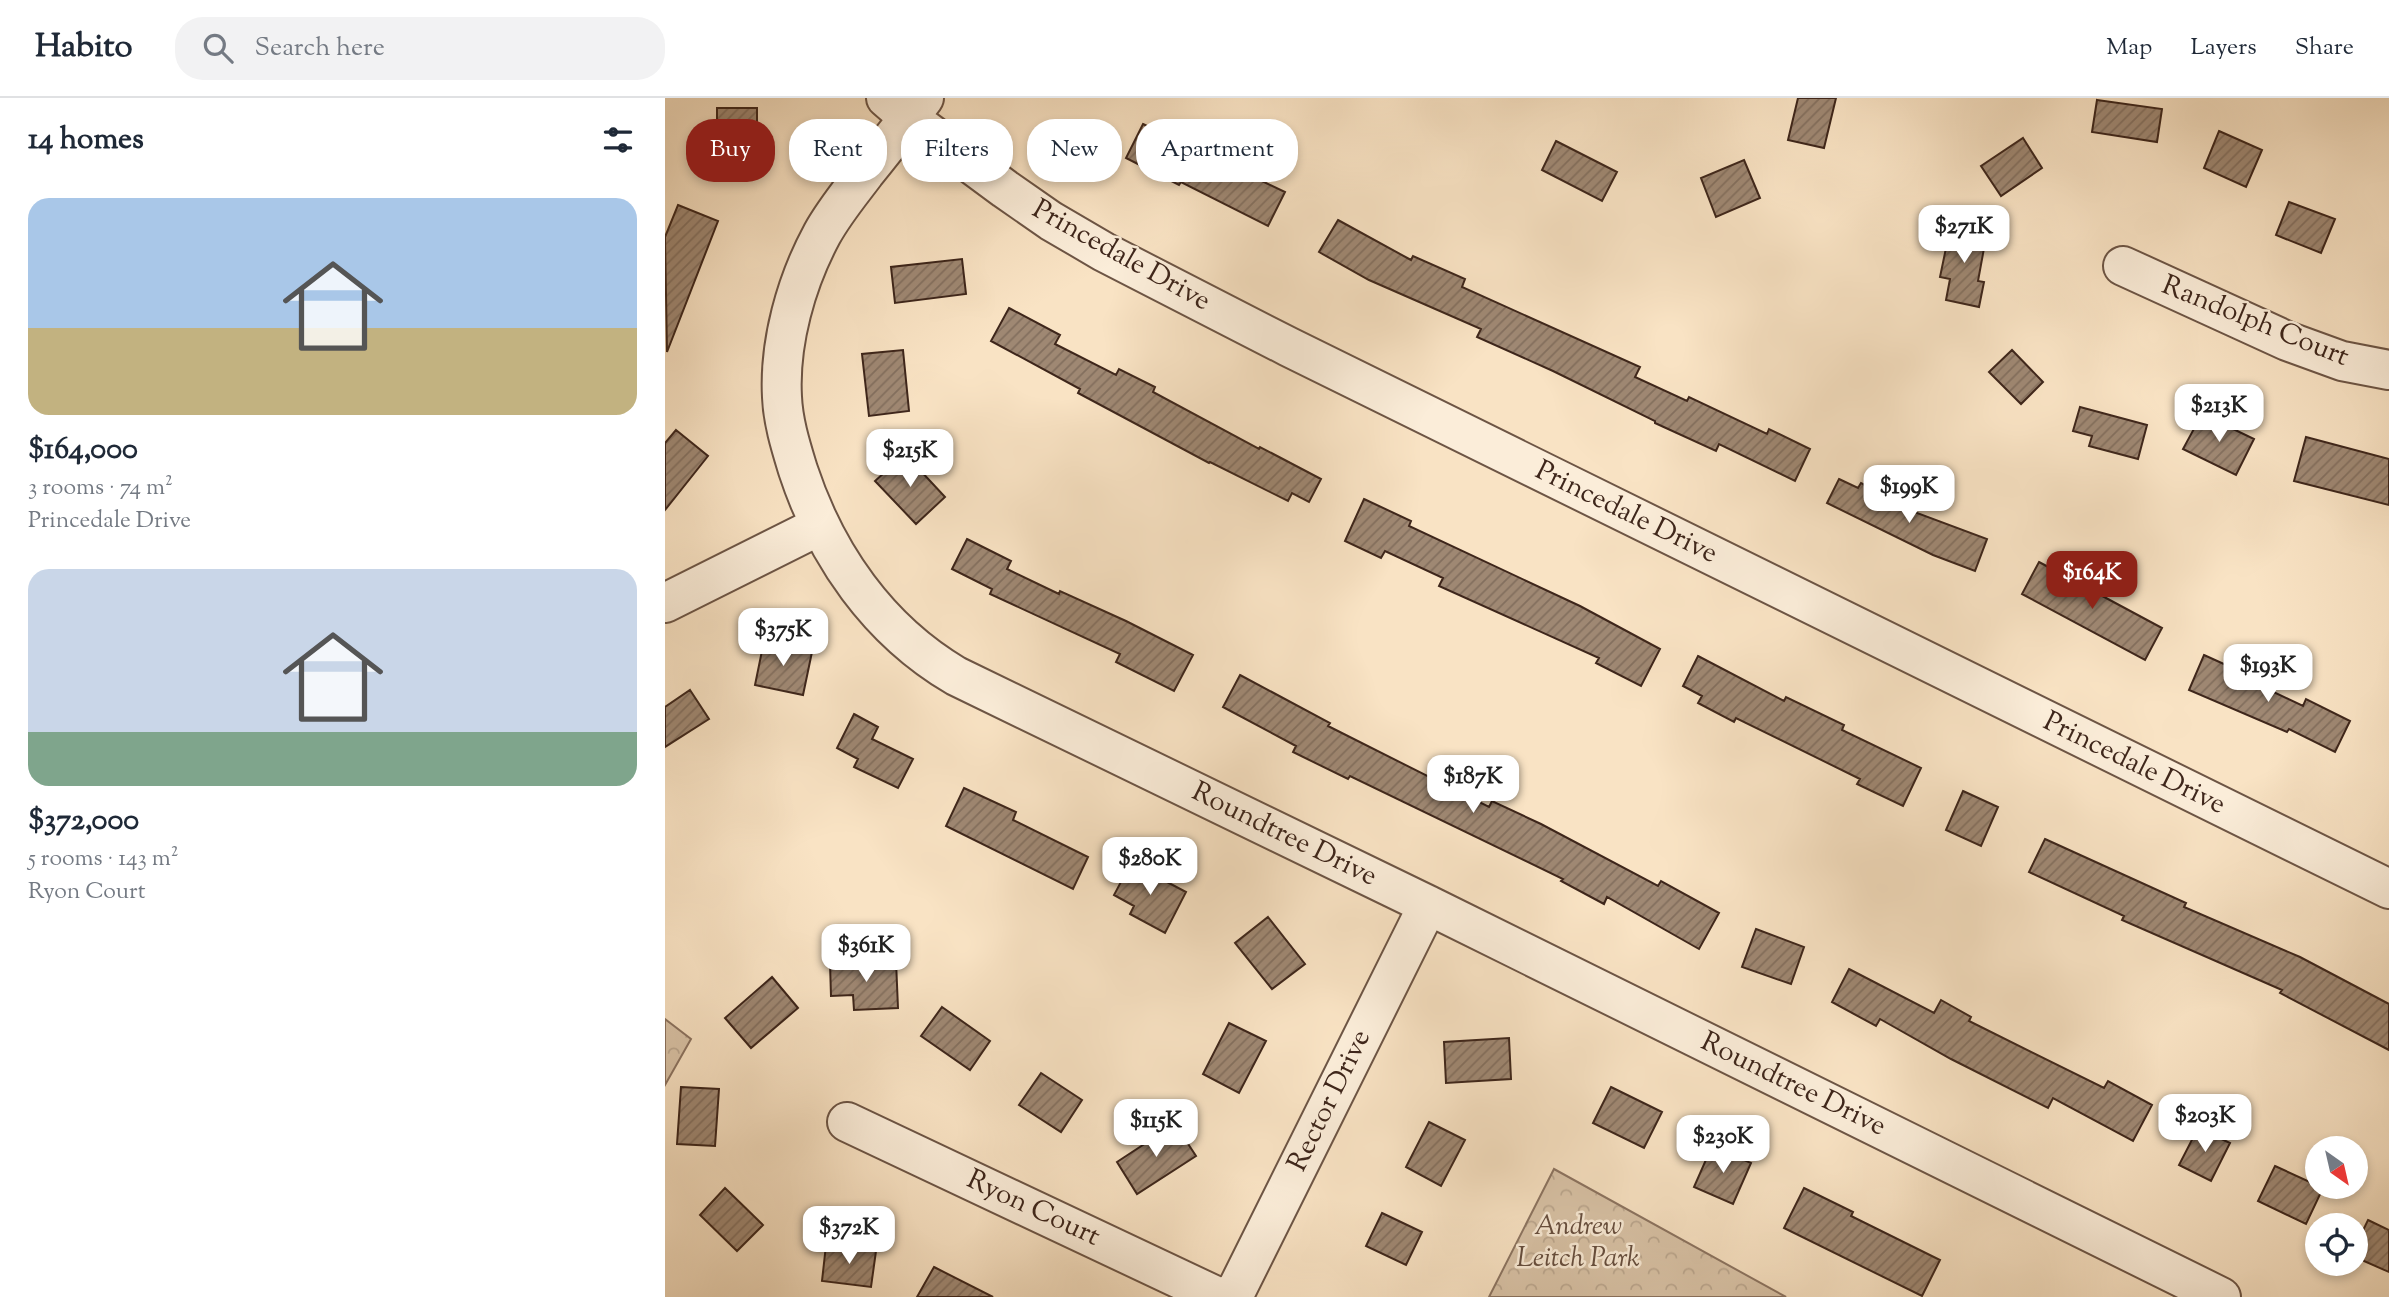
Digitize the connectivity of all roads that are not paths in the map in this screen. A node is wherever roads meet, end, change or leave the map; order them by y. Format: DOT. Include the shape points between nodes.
graph roads {
  1 [pos="906,105"];
  2 [pos="2123,266"];
  3 [pos="2389,370"];
  4 [pos="819,526"];
  5 [pos="665,603"];
  6 [pos="2389,889"];
  7 [pos="1428,905"];
  8 [pos="847,1122"];
  9 [pos="1218,1297"];
  10 [pos="1233,1297"];
  11 [pos="2221,1297"];
  1 -- 4 [label="street, Roundtree Drive" via="822,233 792,317 782,399 792,452"];
  1 -- 6 [label="street, Princedale Drive" via="1051,221 1104,252"];
  2 -- 3 [label="street, Randolph Court" via="2287,341 2342,361"];
  4 -- 5 [label="street"];
  4 -- 7 [label="street, Roundtree Drive" via="869,601 929,660"];
  7 -- 10 [label="street, Rector Drive"];
  7 -- 11 [label="street, Roundtree Drive"];
  8 -- 9 [label="street, Ryon Court"];
}
